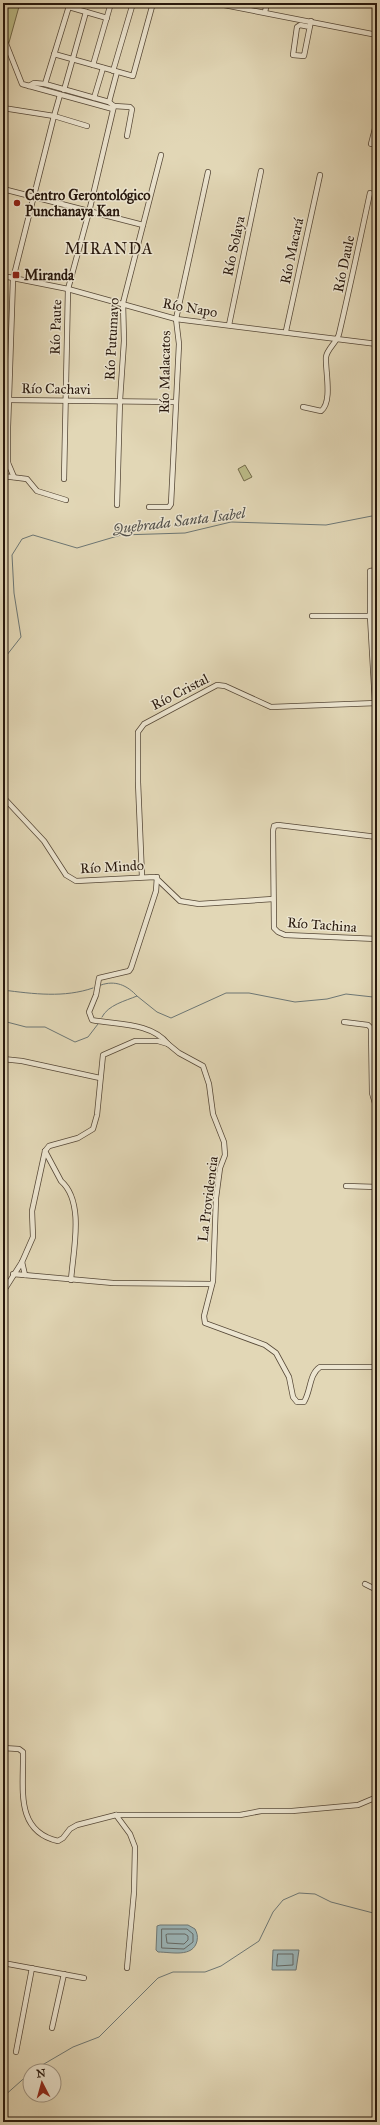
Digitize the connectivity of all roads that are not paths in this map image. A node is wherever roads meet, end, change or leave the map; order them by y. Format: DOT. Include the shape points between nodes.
graph roads {
  1 [pos="111,3"];
  2 [pos="133,3"];
  3 [pos="153,3"];
  4 [pos="214,3"];
  5 [pos="267,3"];
  6 [pos="69,5"];
  7 [pos="86,12"];
  8 [pos="265,12"];
  9 [pos="107,18"];
  10 [pos="311,21"];
  11 [pos="310,27"];
  12 [pos="377,35"];
  13 [pos="3,36"];
  14 [pos="54,54"];
  15 [pos="73,59"];
  16 [pos="93,66"];
  17 [pos="103,68"];
  18 [pos="115,71"];
  19 [pos="45,84"];
  20 [pos="29,86"];
  21 [pos="64,90"];
  22 [pos="60,95"];
  23 [pos="94,98"];
  24 [pos="109,102"];
  25 [pos="3,108"];
  26 [pos="113,108"];
  27 [pos="54,116"];
  28 [pos="377,121"];
  29 [pos="87,126"];
  30 [pos="127,136"];
  31 [pos="371,144"];
  32 [pos="161,155"];
  33 [pos="261,171"];
  34 [pos="208,172"];
  35 [pos="320,175"];
  36 [pos="3,189"];
  37 [pos="370,193"];
  38 [pos="35,198"];
  39 [pos="89,212"];
  40 [pos="143,225"];
  41 [pos="3,276"];
  42 [pos="13,279"];
  43 [pos="68,289"];
  44 [pos="123,302"];
  45 [pos="176,319"];
  46 [pos="230,326"];
  47 [pos="286,331"];
  48 [pos="338,339"];
  49 [pos="377,344"];
  50 [pos="9,400"];
  51 [pos="120,400"];
  52 [pos="65,401"];
  53 [pos="175,402"];
  54 [pos="303,407"];
  55 [pos="5,427"];
  56 [pos="377,452"];
  57 [pos="8,463"];
  58 [pos="3,476"];
  59 [pos="375,476"];
  60 [pos="14,477"];
  61 [pos="64,479"];
  62 [pos="66,500"];
  63 [pos="117,505"];
  64 [pos="149,507"];
  65 [pos="377,570"];
  66 [pos="312,616"];
  67 [pos="370,616"];
  68 [pos="376,703"];
  69 [pos="3,797"];
  70 [pos="377,837"];
  71 [pos="142,877"];
  72 [pos="157,877"];
  73 [pos="273,899"];
  74 [pos="377,934"];
  75 [pos="377,939"];
  76 [pos="344,1022"];
  77 [pos="168,1044"];
  78 [pos="3,1059"];
  79 [pos="100,1078"];
  80 [pos="377,1110"];
  81 [pos="45,1151"];
  82 [pos="346,1186"];
  83 [pos="377,1187"];
  84 [pos="22,1262"];
  85 [pos="13,1274"];
  86 [pos="25,1275"];
  87 [pos="71,1280"];
  88 [pos="212,1284"];
  89 [pos="3,1292"];
  90 [pos="377,1367"];
  91 [pos="365,1584"];
  92 [pos="377,1590"];
  93 [pos="3,1748"];
  94 [pos="377,1797"];
  95 [pos="116,1815"];
  96 [pos="3,1963"];
  97 [pos="32,1968"];
  98 [pos="127,1968"];
  99 [pos="64,1974"];
  100 [pos="84,1978"];
  101 [pos="52,2028"];
  102 [pos="16,2052"];
  1 -- 9 [label="street"];
  2 -- 18 [label="street"];
  3 -- 18 [label="street" via="134,75"];
  4 -- 8 [label="street"];
  5 -- 8 [label="street"];
  6 -- 7 [label="street"];
  6 -- 14 [label="street"];
  7 -- 9 [label="street"];
  7 -- 15 [label="street"];
  8 -- 10 [label="street"];
  9 -- 16 [label="street"];
  10 -- 11 [label="street"];
  10 -- 12 [label="street"];
  11 -- 11 [label="street" via="304,56 293,56 297,27"];
  13 -- 20 [label="street" via="22,84"];
  14 -- 15 [label="street"];
  14 -- 19 [label="street"];
  15 -- 16 [label="street"];
  15 -- 21 [label="street"];
  16 -- 17 [label="street"];
  17 -- 18 [label="street"];
  17 -- 23 [label="street"];
  18 -- 24 [label="street"];
  19 -- 20 [label="street" via="34,83"];
  19 -- 21 [label="street"];
  20 -- 22 [label="street"];
  21 -- 23 [label="street"];
  22 -- 26 [label="street"];
  22 -- 27 [label="street"];
  23 -- 24 [label="street"];
  24 -- 26 [label="street"];
  25 -- 27 [label="street"];
  26 -- 30 [label="street" via="132,109"];
  26 -- 39 [label="street, Río Paute"];
  27 -- 29 [label="street"];
  27 -- 38 [label="street"];
  28 -- 31 [label="street"];
  32 -- 40 [label="street, Río Putumayo"];
  33 -- 46 [label="street, Río Solaya"];
  34 -- 45 [label="street, Río Malacatos"];
  35 -- 47 [label="street, Río Macará"];
  36 -- 38 [label="street"];
  37 -- 48 [label="street, Río Daule"];
  38 -- 39 [label="street"];
  38 -- 42 [label="street"];
  39 -- 40 [label="street"];
  39 -- 43 [label="street, Río Paute"];
  40 -- 44 [label="street, Río Putumayo"];
  41 -- 42 [label="street, Río Napo"];
  42 -- 43 [label="street, Río Napo"];
  42 -- 50 [label="street"];
  43 -- 44 [label="street, Río Napo"];
  43 -- 52 [label="street, Río Paute"];
  44 -- 45 [label="street, Río Napo"];
  44 -- 51 [label="street, Río Putumayo" via="124,341"];
  45 -- 46 [label="street, Río Napo"];
  45 -- 53 [label="street, Río Malacatos" via="179,344"];
  46 -- 47 [label="street, Río Napo"];
  47 -- 48 [label="street, Río Napo"];
  48 -- 49 [label="street, Río Napo"];
  48 -- 54 [label="street, Río Daule" via="326,357 328,380 324,409 319,411"];
  50 -- 52 [label="street, Río Cachavi"];
  50 -- 55 [label="street"];
  51 -- 52 [label="street, Río Cachavi"];
  51 -- 53 [label="street, Río Cachavi"];
  51 -- 63 [label="street, Río Putumayo"];
  52 -- 61 [label="street, Río Paute"];
  53 -- 64 [label="street, Río Malacatos" via="171,504 169,507"];
  55 -- 57 [label="street"];
  56 -- 59 [label="street"];
  57 -- 58 [label="street"];
  57 -- 60 [label="street"];
  58 -- 60 [label="street"];
  60 -- 62 [label="street" via="27,478 39,492"];
  65 -- 67 [label="street" via="370,571"];
  66 -- 67 [label="street"];
  67 -- 68 [label="street"];
  68 -- 71 [label="street, Río Cristal" via="271,707 225,686 217,685 144,724 138,732"];
  69 -- 71 [label="street, Río Mindo" via="44,841 59,868 71,879 76,881"];
  70 -- 73 [label="street, Río Tachina" via="274,826"];
  71 -- 72 [label="street, Río Mindo"];
  72 -- 73 [label="street, Río Mindo" via="180,901 199,904"];
  72 -- 77 [label="street" via="156,891 131,968 99,978 89,1012 92,1020 123,1023 159,1035"];
  73 -- 75 [label="street, Río Tachina" via="274,928 285,935"];
  74 -- 75 [label="street"];
  76 -- 80 [label="street" via="370,1026 372,1093"];
  77 -- 79 [label="street, La Providencia" via="158,1041 135,1041 105,1053 101,1058"];
  77 -- 88 [label="street, La Providencia" via="203,1066 209,1084 212,1114 224,1142 225,1155 220,1168 216,1198"];
  78 -- 79 [label="street"];
  79 -- 81 [label="street, La Providencia" via="97,1115 92,1129 86,1135 49,1146"];
  81 -- 84 [label="street" via="32,1211 33,1237"];
  81 -- 87 [label="street" via="76,1208"];
  82 -- 83 [label="street"];
  84 -- 85 [label="street"];
  84 -- 86 [label="street"];
  85 -- 86 [label="street"];
  85 -- 89 [label="street"];
  86 -- 87 [label="street"];
  87 -- 88 [label="street"];
  88 -- 90 [label="street, La Providencia" via="204,1316 205,1323 265,1345 276,1354 289,1377 293,1397 298,1402 304,1402 309,1394 314,1374 320,1367"];
  91 -- 92 [label="street"];
  93 -- 95 [label="street" via="19,1749 23,1752 24,1813 31,1828 46,1838 61,1841 70,1828"];
  94 -- 95 [label="street" via="358,1804 292,1811 260,1811 240,1815"];
  95 -- 98 [label="street" via="130,1834 135,1847"];
  96 -- 97 [label="street"];
  97 -- 99 [label="street"];
  97 -- 102 [label="street"];
  99 -- 100 [label="street"];
  99 -- 101 [label="street"];
}
